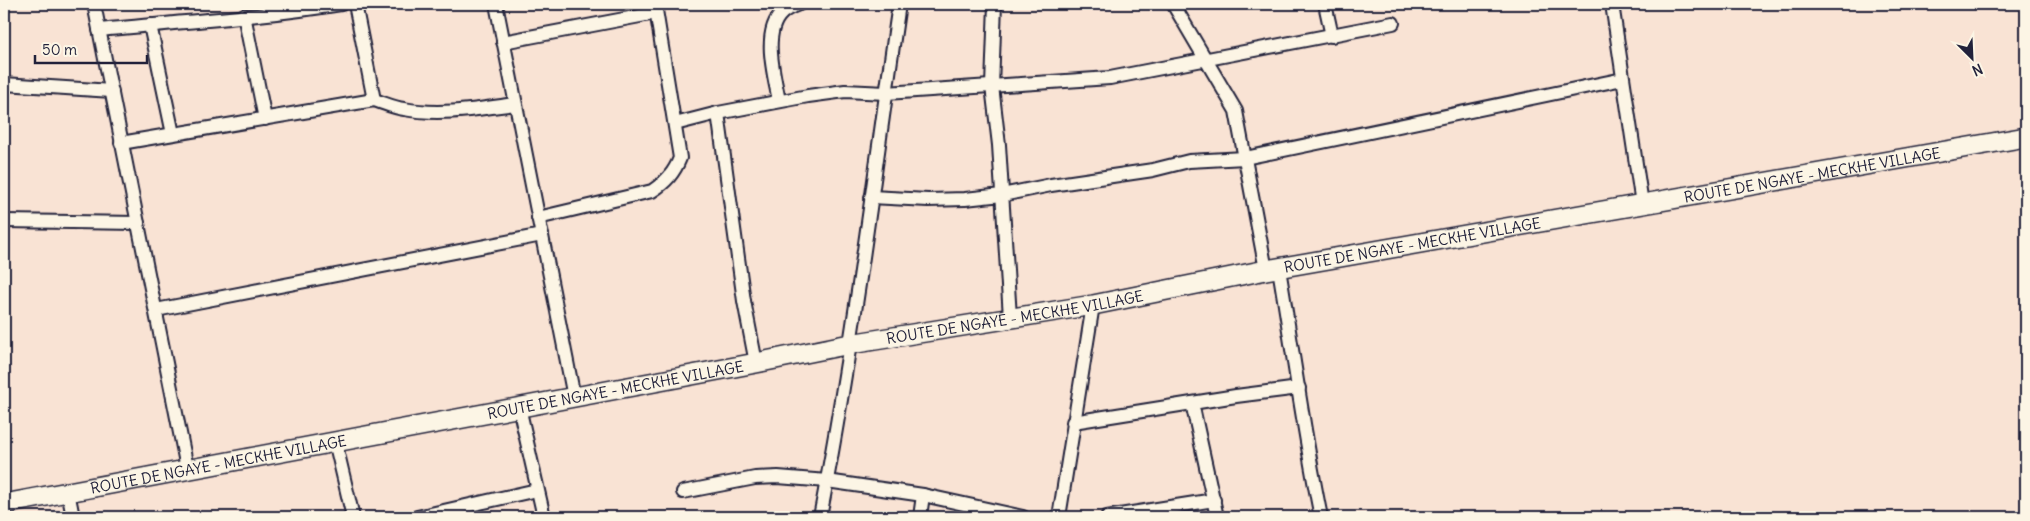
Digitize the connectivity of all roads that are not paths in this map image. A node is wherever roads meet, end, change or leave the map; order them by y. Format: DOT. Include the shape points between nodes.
graph roads {
  1 [pos="94,4"];
  2 [pos="341,4"];
  3 [pos="355,4"];
  4 [pos="496,4"];
  5 [pos="800,4"];
  6 [pos="899,4"];
  7 [pos="995,4"];
  8 [pos="1173,4"];
  9 [pos="1325,4"];
  10 [pos="1612,4"];
  11 [pos="287,8"];
  12 [pos="656,9"];
  13 [pos="244,15"];
  14 [pos="1393,23"];
  15 [pos="150,25"];
  16 [pos="99,30"];
  17 [pos="1332,36"];
  18 [pos="503,42"];
  19 [pos="1206,61"];
  20 [pos="1623,79"];
  21 [pos="4,84"];
  22 [pos="992,86"];
  23 [pos="112,91"];
  24 [pos="886,93"];
  25 [pos="374,100"];
  26 [pos="779,102"];
  27 [pos="515,104"];
  28 [pos="718,113"];
  29 [pos="264,119"];
  30 [pos="675,124"];
  31 [pos="172,134"];
  32 [pos="2026,137"];
  33 [pos="121,143"];
  34 [pos="1245,158"];
  35 [pos="1002,195"];
  36 [pos="871,197"];
  37 [pos="1642,204"];
  38 [pos="538,218"];
  39 [pos="4,220"];
  40 [pos="138,223"];
  41 [pos="542,235"];
  42 [pos="1272,269"];
  43 [pos="1093,305"];
  44 [pos="156,310"];
  45 [pos="1010,317"];
  46 [pos="850,344"];
  47 [pos="756,363"];
  48 [pos="1300,388"];
  49 [pos="574,397"];
  50 [pos="1192,403"];
  51 [pos="519,407"];
  52 [pos="1073,422"];
  53 [pos="335,441"];
  54 [pos="186,468"];
  55 [pos="827,481"];
  56 [pos="537,490"];
  57 [pos="68,492"];
  58 [pos="683,492"];
  59 [pos="923,495"];
  60 [pos="1214,500"];
  61 [pos="4,504"];
  62 [pos="977,512"];
  63 [pos="438,515"];
  64 [pos="73,517"];
  65 [pos="353,517"];
  66 [pos="418,517"];
  67 [pos="544,517"];
  68 [pos="820,517"];
  69 [pos="920,517"];
  70 [pos="1023,517"];
  71 [pos="1059,517"];
  72 [pos="1107,517"];
  73 [pos="1217,517"];
  74 [pos="1321,517"];
  1 -- 16 [label="street"];
  2 -- 11 [label="street"];
  3 -- 25 [label="street"];
  4 -- 18 [label="street"];
  5 -- 26 [label="street" via="782,12 771,38"];
  6 -- 24 [label="street"];
  7 -- 22 [label="street"];
  8 -- 19 [label="street"];
  9 -- 17 [label="street"];
  10 -- 20 [label="street"];
  11 -- 13 [label="street"];
  12 -- 18 [label="street"];
  12 -- 30 [label="street"];
  13 -- 15 [label="street"];
  13 -- 29 [label="street"];
  14 -- 17 [label="street"];
  15 -- 16 [label="street"];
  15 -- 31 [label="street"];
  16 -- 23 [label="street"];
  17 -- 19 [label="street"];
  18 -- 27 [label="street"];
  19 -- 22 [label="street" via="1110,78"];
  19 -- 34 [label="street" via="1236,111"];
  20 -- 34 [label="street"];
  20 -- 37 [label="street"];
  21 -- 23 [label="street"];
  22 -- 24 [label="street"];
  22 -- 35 [label="street"];
  23 -- 33 [label="street"];
  24 -- 26 [label="street" via="845,91"];
  24 -- 36 [label="street"];
  25 -- 27 [label="street" via="426,112"];
  25 -- 29 [label="street"];
  26 -- 28 [label="street"];
  27 -- 38 [label="street"];
  28 -- 30 [label="street"];
  28 -- 47 [label="street" via="744,301"];
  29 -- 31 [label="street"];
  30 -- 38 [label="street" via="680,158 675,171 664,183 652,191"];
  31 -- 33 [label="street"];
  32 -- 37 [label="main road, ROUTE DE NGAYE - MECKHE VILLAGE"];
  33 -- 40 [label="street"];
  34 -- 35 [label="street" via="1189,161"];
  34 -- 42 [label="street"];
  35 -- 36 [label="street" via="928,200"];
  35 -- 45 [label="street"];
  36 -- 46 [label="street"];
  37 -- 42 [label="main road, ROUTE DE NGAYE - MECKHE VILLAGE"];
  38 -- 41 [label="street"];
  39 -- 40 [label="street"];
  40 -- 44 [label="street"];
  41 -- 44 [label="street"];
  41 -- 49 [label="street"];
  42 -- 43 [label="main road, ROUTE DE NGAYE - MECKHE VILLAGE"];
  42 -- 48 [label="street"];
  43 -- 45 [label="main road, ROUTE DE NGAYE - MECKHE VILLAGE"];
  43 -- 52 [label="street"];
  44 -- 54 [label="street"];
  45 -- 46 [label="main road, ROUTE DE NGAYE - MECKHE VILLAGE"];
  46 -- 47 [label="main road, ROUTE DE NGAYE - MECKHE VILLAGE"];
  46 -- 55 [label="street"];
  47 -- 49 [label="main road, ROUTE DE NGAYE - MECKHE VILLAGE"];
  48 -- 50 [label="street"];
  48 -- 74 [label="street"];
  49 -- 51 [label="main road, ROUTE DE NGAYE - MECKHE VILLAGE"];
  50 -- 52 [label="street"];
  50 -- 60 [label="street"];
  51 -- 53 [label="main road, ROUTE DE NGAYE - MECKHE VILLAGE"];
  51 -- 56 [label="street"];
  52 -- 71 [label="street"];
  53 -- 54 [label="main road, ROUTE DE NGAYE - MECKHE VILLAGE"];
  53 -- 65 [label="street"];
  54 -- 57 [label="main road, ROUTE DE NGAYE - MECKHE VILLAGE"];
  55 -- 58 [label="street" via="755,478"];
  55 -- 59 [label="street"];
  55 -- 68 [label="street"];
  56 -- 63 [label="street"];
  56 -- 67 [label="street"];
  57 -- 61 [label="main road, ROUTE DE NGAYE - MECKHE VILLAGE"];
  57 -- 64 [label="street"];
  59 -- 62 [label="street"];
  59 -- 69 [label="street"];
  60 -- 72 [label="street"];
  60 -- 73 [label="street"];
  62 -- 70 [label="street"];
  63 -- 66 [label="street"];
}
